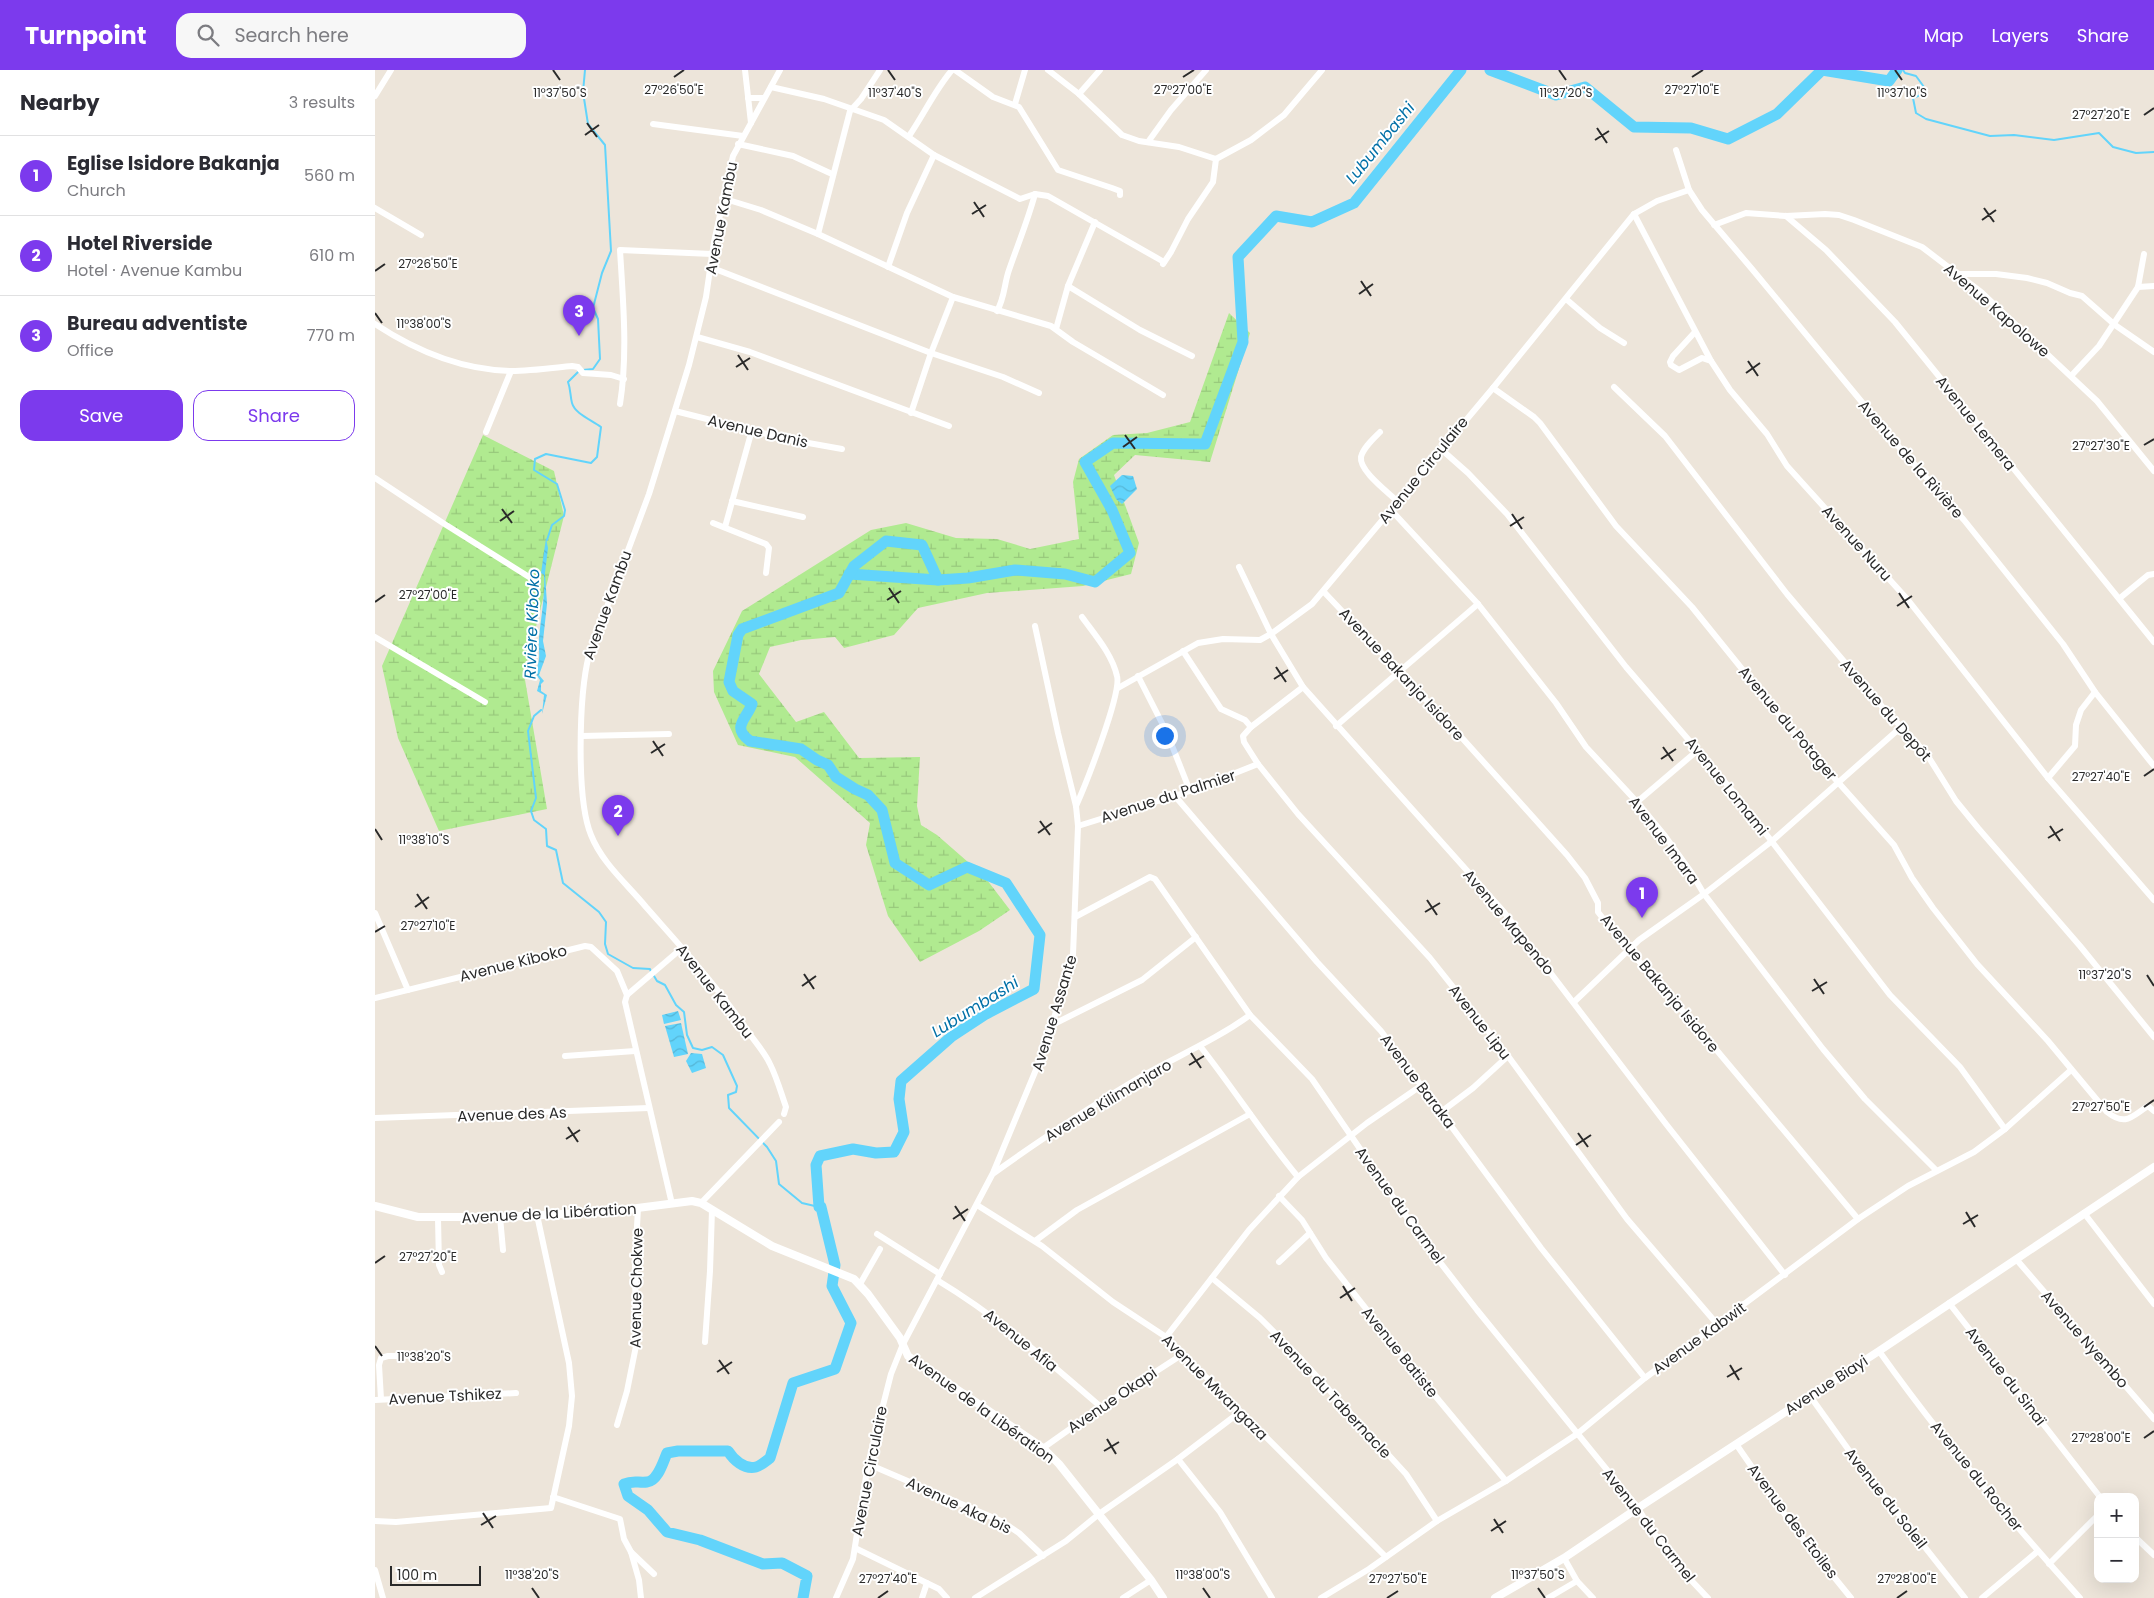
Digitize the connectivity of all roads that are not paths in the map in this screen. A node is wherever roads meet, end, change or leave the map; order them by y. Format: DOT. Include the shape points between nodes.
graph roads {
  1 [pos="391,70"];
  2 [pos="745,70"];
  3 [pos="780,70"];
  4 [pos="880,70"];
  5 [pos="954,70"];
  6 [pos="1025,70"];
  7 [pos="1048,70"];
  8 [pos="1100,70"];
  9 [pos="1207,70"];
  10 [pos="1322,70"];
  11 [pos="771,88"];
  12 [pos="1079,94"];
  13 [pos="375,96"];
  14 [pos="748,98"];
  15 [pos="764,98"];
  16 [pos="1015,104"];
  17 [pos="851,107"];
  18 [pos="751,123"];
  19 [pos="653,124"];
  20 [pos="743,136"];
  21 [pos="909,136"];
  22 [pos="1148,142"];
  23 [pos="738,144"];
  24 [pos="1676,150"];
  25 [pos="934,155"];
  26 [pos="1216,159"];
  27 [pos="832,174"];
  28 [pos="1689,190"];
  29 [pos="1035,194"];
  30 [pos="1120,195"];
  31 [pos="722,198"];
  32 [pos="375,208"];
  33 [pos="1635,214"];
  34 [pos="1786,216"];
  35 [pos="1095,222"];
  36 [pos="1713,225"];
  37 [pos="818,234"];
  38 [pos="421,235"];
  39 [pos="712,254"];
  40 [pos="2144,254"];
  41 [pos="710,267"];
  42 [pos="888,267"];
  43 [pos="1959,274"];
  44 [pos="1069,286"];
  45 [pos="2154,286"];
  46 [pos="2138,287"];
  47 [pos="953,297"];
  48 [pos="1566,299"];
  49 [pos="997,311"];
  50 [pos="375,324"];
  51 [pos="2115,325"];
  52 [pos="1056,329"];
  53 [pos="1695,332"];
  54 [pos="697,336"];
  55 [pos="1624,343"];
  56 [pos="931,352"];
  57 [pos="2154,352"];
  58 [pos="1192,356"];
  59 [pos="1711,361"];
  60 [pos="511,371"];
  61 [pos="2071,376"];
  62 [pos="624,379"];
  63 [pos="1614,387"];
  64 [pos="1493,388"];
  65 [pos="1039,393"];
  66 [pos="1163,395"];
  67 [pos="620,404"];
  68 [pos="675,411"];
  69 [pos="911,412"];
  70 [pos="949,426"];
  71 [pos="752,430"];
  72 [pos="486,432"];
  73 [pos="1379,432"];
  74 [pos="842,449"];
  75 [pos="1442,450"];
  76 [pos="2154,471"];
  77 [pos="375,478"];
  78 [pos="732,501"];
  79 [pos="1398,502"];
  80 [pos="1391,510"];
  81 [pos="803,517"];
  82 [pos="713,523"];
  83 [pos="725,527"];
  84 [pos="1239,567"];
  85 [pos="765,573"];
  86 [pos="2154,574"];
  87 [pos="537,582"];
  88 [pos="1324,592"];
  89 [pos="2120,598"];
  90 [pos="1478,604"];
  91 [pos="1082,617"];
  92 [pos="1035,626"];
  93 [pos="1271,634"];
  94 [pos="375,637"];
  95 [pos="2154,642"];
  96 [pos="1183,651"];
  97 [pos="1401,671"];
  98 [pos="1138,676"];
  99 [pos="1303,687"];
  100 [pos="1118,688"];
  101 [pos="2095,692"];
  102 [pos="485,702"];
  103 [pos="1336,726"];
  104 [pos="1251,727"];
  105 [pos="1900,728"];
  106 [pos="669,734"];
  107 [pos="582,736"];
  108 [pos="1699,750"];
  109 [pos="1258,764"];
  110 [pos="2154,766"];
  111 [pos="2048,778"];
  112 [pos="1837,782"];
  113 [pos="1190,791"];
  114 [pos="1175,796"];
  115 [pos="1637,802"];
  116 [pos="1076,806"];
  117 [pos="1078,826"];
  118 [pos="1772,841"];
  119 [pos="1704,894"];
  120 [pos="2154,900"];
  121 [pos="375,913"];
  122 [pos="1075,916"];
  123 [pos="1196,937"];
  124 [pos="682,948"];
  125 [pos="1629,950"];
  126 [pos="408,990"];
  127 [pos="627,995"];
  128 [pos="375,998"];
  129 [pos="1574,1002"];
  130 [pos="1250,1015"];
  131 [pos="1052,1025"];
  132 [pos="2154,1037"];
  133 [pos="1200,1046"];
  134 [pos="635,1051"];
  135 [pos="565,1056"];
  136 [pos="1508,1056"];
  137 [pos="2071,1070"];
  138 [pos="1423,1085"];
  139 [pos="649,1108"];
  140 [pos="2154,1111"];
  141 [pos="1441,1112"];
  142 [pos="784,1114"];
  143 [pos="1251,1114"];
  144 [pos="375,1118"];
  145 [pos="779,1122"];
  146 [pos="2005,1129"];
  147 [pos="1351,1136"];
  148 [pos="2154,1167"];
  149 [pos="1935,1170"];
  150 [pos="993,1173"];
  151 [pos="1298,1177"];
  152 [pos="1279,1196"];
  153 [pos="701,1203"];
  154 [pos="672,1204"];
  155 [pos="977,1205"];
  156 [pos="375,1206"];
  157 [pos="638,1208"];
  158 [pos="712,1210"];
  159 [pos="2084,1213"];
  160 [pos="537,1215"];
  161 [pos="501,1217"];
  162 [pos="438,1218"];
  163 [pos="1858,1219"];
  164 [pos="1310,1233"];
  165 [pos="877,1234"];
  166 [pos="1035,1241"];
  167 [pos="880,1249"];
  168 [pos="503,1250"];
  169 [pos="2016,1259"];
  170 [pos="1279,1262"];
  171 [pos="442,1272"];
  172 [pos="1785,1275"];
  173 [pos="939,1277"];
  174 [pos="1212,1278"];
  175 [pos="860,1284"];
  176 [pos="1949,1302"];
  177 [pos="2154,1304"];
  178 [pos="1717,1324"];
  179 [pos="1166,1336"];
  180 [pos="705,1342"];
  181 [pos="903,1344"];
  182 [pos="1879,1351"];
  183 [pos="1183,1354"];
  184 [pos="404,1356"];
  185 [pos="1645,1378"];
  186 [pos="516,1393"];
  187 [pos="1810,1396"];
  188 [pos="378,1399"];
  189 [pos="1101,1407"];
  190 [pos="1240,1412"];
  191 [pos="2154,1419"];
  192 [pos="617,1425"];
  193 [pos="1577,1434"];
  194 [pos="1736,1444"];
  195 [pos="1043,1448"];
  196 [pos="1178,1459"];
  197 [pos="868,1464"];
  198 [pos="1506,1481"];
  199 [pos="2097,1493"];
  200 [pos="553,1497"];
  201 [pos="1638,1508"];
  202 [pos="1099,1514"];
  203 [pos="2094,1519"];
  204 [pos="375,1521"];
  205 [pos="1437,1521"];
  206 [pos="2136,1538"];
  207 [pos="855,1548"];
  208 [pos="2038,1551"];
  209 [pos="631,1552"];
  210 [pos="2154,1555"];
  211 [pos="1043,1556"];
  212 [pos="1386,1557"];
  213 [pos="1564,1558"];
  214 [pos="2049,1564"];
  215 [pos="375,1570"];
  216 [pos="654,1574"];
  217 [pos="1151,1580"];
  218 [pos="1577,1581"];
  219 [pos="927,1583"];
  220 [pos="383,1598"];
  221 [pos="641,1598"];
  222 [pos="836,1598"];
  223 [pos="922,1598"];
  224 [pos="947,1598"];
  225 [pos="975,1598"];
  226 [pos="1123,1598"];
  227 [pos="1163,1598"];
  228 [pos="1272,1598"];
  229 [pos="1321,1598"];
  230 [pos="1495,1598"];
  231 [pos="1548,1598"];
  232 [pos="1593,1598"];
  233 [pos="1708,1598"];
  234 [pos="1851,1598"];
  235 [pos="1965,1598"];
  236 [pos="1981,1598"];
  237 [pos="2080,1598"];
  1 -- 13 [label="street"];
  2 -- 14 [label="street"];
  3 -- 11 [label="street, Avenue Kambu"];
  4 -- 17 [label="street" via="861,99"];
  5 -- 16 [label="street" via="993,97"];
  5 -- 21 [label="street" via="941,84"];
  6 -- 16 [label="street"];
  7 -- 12 [label="street"];
  8 -- 12 [label="street"];
  9 -- 22 [label="street"];
  10 -- 26 [label="street" via="1284,115 1251,140"];
  11 -- 15 [label="street, Avenue Kambu"];
  11 -- 17 [label="street"];
  12 -- 22 [label="street" via="1122,136"];
  14 -- 15 [label="street"];
  14 -- 18 [label="street"];
  15 -- 18 [label="street, Avenue Kambu"];
  16 -- 30 [label="street" via="1058,170 1120,191"];
  17 -- 21 [label="street" via="884,120"];
  17 -- 27 [label="street"];
  18 -- 20 [label="street, Avenue Kambu"];
  19 -- 20 [label="street"];
  20 -- 23 [label="street, Avenue Kambu"];
  21 -- 25 [label="street"];
  22 -- 26 [label="street" via="1179,147"];
  23 -- 27 [label="street" via="793,156"];
  23 -- 31 [label="street, Avenue Kambu"];
  24 -- 28 [label="street, Avenue de la Rivière"];
  25 -- 29 [label="street" via="1016,198"];
  25 -- 42 [label="street" via="907,213"];
  26 -- 35 [label="street" via="1213,182 1163,263"];
  27 -- 37 [label="street"];
  28 -- 33 [label="street, Avenue Circulaire" via="1657,201"];
  28 -- 36 [label="street, Avenue de la Rivière"];
  29 -- 35 [label="street" via="1048,196"];
  29 -- 49 [label="street"];
  31 -- 37 [label="street"];
  31 -- 39 [label="street, Avenue Kambu"];
  32 -- 38 [label="street"];
  33 -- 48 [label="street, Avenue Circulaire"];
  33 -- 53 [label="street"];
  34 -- 36 [label="street, Avenue Kapolowe" via="1746,213"];
  34 -- 43 [label="street, Avenue Kapolowe" via="1839,215 1923,247"];
  34 -- 89 [label="street, Avenue Lemera" via="1873,296 2084,558"];
  35 -- 44 [label="street"];
  36 -- 101 [label="street, Avenue de la Rivière" via="1964,520 2063,644"];
  37 -- 42 [label="street"];
  39 -- 41 [label="street, Avenue Kambu"];
  39 -- 62 [label="street" via="619,250"];
  40 -- 46 [label="street"];
  41 -- 54 [label="street, Avenue Kambu"];
  41 -- 56 [label="street"];
  42 -- 47 [label="street"];
  43 -- 51 [label="street" via="1997,274 2047,283 2082,296"];
  43 -- 61 [label="street, Avenue Kapolowe"];
  44 -- 52 [label="street"];
  44 -- 58 [label="street" via="1140,330"];
  45 -- 46 [label="street"];
  46 -- 51 [label="street"];
  47 -- 49 [label="street"];
  47 -- 56 [label="street"];
  48 -- 55 [label="street" via="1600,328"];
  48 -- 64 [label="street, Avenue Circulaire"];
  49 -- 52 [label="street" via="1043,322"];
  50 -- 60 [label="street" via="406,343 458,365"];
  51 -- 57 [label="street"];
  51 -- 61 [label="street"];
  52 -- 66 [label="street"];
  53 -- 59 [label="street, Avenue Nuru"];
  53 -- 59 [label="street" via="1673,356 1671,365 1679,370 1702,358"];
  54 -- 68 [label="street, Avenue Kambu"];
  54 -- 69 [label="street"];
  56 -- 65 [label="street"];
  56 -- 69 [label="street"];
  59 -- 111 [label="street, Avenue Nuru" via="1730,390 1767,434 1787,466 1908,600"];
  60 -- 62 [label="street" via="572,366 580,371"];
  60 -- 72 [label="street"];
  61 -- 76 [label="street, Avenue Kapolowe" via="2097,401"];
  62 -- 67 [label="street"];
  63 -- 105 [label="street, Avenue du Depôt" via="1665,436 1787,594"];
  64 -- 75 [label="street, Avenue Circulaire"];
  64 -- 112 [label="street, Avenue du Potager" via="1534,417 1616,526 1692,607"];
  68 -- 71 [label="street, Avenue Danis"];
  68 -- 107 [label="street, Avenue Kambu" via="649,494 590,649 583,680"];
  69 -- 70 [label="street"];
  71 -- 74 [label="street, Avenue Danis"];
  71 -- 78 [label="street"];
  73 -- 79 [label="street" via="1366,447 1361,462"];
  75 -- 79 [label="street, Avenue Circulaire"];
  75 -- 108 [label="street, Avenue Lomami" via="1507,514 1626,667"];
  77 -- 87 [label="street"];
  78 -- 81 [label="street"];
  78 -- 83 [label="street"];
  79 -- 80 [label="street, Avenue Circulaire"];
  80 -- 88 [label="street, Avenue Circulaire"];
  80 -- 90 [label="street, Avenue Imara"];
  82 -- 83 [label="street"];
  83 -- 85 [label="street" via="766,544 769,548"];
  84 -- 93 [label="street, Avenue Mapendo"];
  86 -- 89 [label="street" via="2148,575"];
  88 -- 93 [label="street, Avenue Circulaire"];
  88 -- 97 [label="street, Avenue Bakanja Isidore"];
  89 -- 95 [label="street, Avenue Lemera"];
  90 -- 97 [label="street"];
  90 -- 115 [label="street, Avenue Imara" via="1586,747"];
  91 -- 100 [label="street" via="1115,668"];
  92 -- 116 [label="street, Avenue Assante"];
  93 -- 96 [label="street, Avenue Circulaire" via="1260,640 1223,639 1198,643"];
  93 -- 99 [label="street, Avenue Mapendo"];
  94 -- 102 [label="street"];
  96 -- 98 [label="street, Avenue Circulaire"];
  96 -- 104 [label="street" via="1221,708 1245,720"];
  97 -- 103 [label="street"];
  97 -- 125 [label="street, Avenue Bakanja Isidore" via="1571,860 1595,895 1598,912"];
  98 -- 100 [label="street, Avenue Circulaire"];
  98 -- 113 [label="street" via="1167,733"];
  99 -- 103 [label="street, Avenue Mapendo"];
  99 -- 104 [label="street"];
  100 -- 116 [label="street"];
  101 -- 110 [label="street, Avenue de la Rivière"];
  101 -- 111 [label="street" via="2081,710 2075,725 2075,746"];
  103 -- 129 [label="street, Avenue Mapendo" via="1505,912"];
  104 -- 109 [label="street, Avenue Lipu" via="1243,740"];
  105 -- 112 [label="street"];
  105 -- 132 [label="street, Avenue du Depôt" via="1926,754 1956,801 2081,946"];
  106 -- 107 [label="street"];
  107 -- 124 [label="street, Avenue Kambu" via="583,802 590,835 607,863"];
  108 -- 115 [label="street"];
  108 -- 118 [label="street, Avenue Lomami"];
  109 -- 113 [label="street, Avenue du Palmier"];
  109 -- 136 [label="street, Avenue Lipu" via="1298,814 1430,958"];
  111 -- 120 [label="street, Avenue Nuru"];
  112 -- 118 [label="street"];
  112 -- 137 [label="street, Avenue du Potager" via="1894,845 1912,878 1977,964"];
  113 -- 114 [label="street, Avenue du Palmier"];
  114 -- 117 [label="street, Avenue du Palmier"];
  114 -- 138 [label="street, Avenue Baraka" via="1317,962 1381,1031"];
  115 -- 119 [label="street, Avenue Imara"];
  116 -- 117 [label="street, Avenue Assante"];
  117 -- 122 [label="street, Avenue Assante"];
  118 -- 119 [label="street"];
  118 -- 146 [label="street, Avenue Lomami" via="1890,995 1960,1067"];
  119 -- 125 [label="street"];
  119 -- 149 [label="street, Avenue Imara" via="1835,1064"];
  121 -- 126 [label="street"];
  122 -- 123 [label="street, Avenue du Carmel" via="1152,877"];
  122 -- 131 [label="street, Avenue Assante" via="1073,955"];
  123 -- 130 [label="street, Avenue du Carmel"];
  123 -- 131 [label="street" via="1138,983"];
  124 -- 127 [label="street"];
  124 -- 142 [label="street, Avenue Kambu" via="742,1022 770,1063 786,1107"];
  125 -- 129 [label="street"];
  125 -- 163 [label="street, Avenue Bakanja Isidore"];
  126 -- 127 [label="street, Avenue Kiboko" via="585,946 591,947 617,971"];
  126 -- 128 [label="street, Avenue Kiboko"];
  127 -- 134 [label="street" via="626,1009"];
  129 -- 172 [label="street, Avenue Mapendo"];
  130 -- 133 [label="street, Avenue Kilimanjaro"];
  130 -- 147 [label="street, Avenue du Carmel" via="1305,1070"];
  131 -- 150 [label="street, Avenue Assante" via="1038,1068"];
  133 -- 143 [label="street"];
  133 -- 150 [label="street, Avenue Kilimanjaro" via="1083,1111"];
  134 -- 135 [label="street"];
  134 -- 139 [label="street"];
  136 -- 141 [label="street"];
  136 -- 178 [label="street, Avenue Lipu" via="1627,1219"];
  137 -- 140 [label="street, Avenue du Potager" via="2114,1118 2130,1118 2148,1106"];
  137 -- 146 [label="street, Avenue Kabwit"];
  138 -- 141 [label="street, Avenue Baraka"];
  138 -- 147 [label="street"];
  139 -- 144 [label="street, Avenue des As"];
  139 -- 154 [label="street"];
  141 -- 185 [label="street, Avenue Baraka" via="1541,1248"];
  143 -- 151 [label="street"];
  143 -- 166 [label="street" via="1077,1210"];
  145 -- 153 [label="street"];
  146 -- 149 [label="street, Avenue Kabwit" via="1973,1152"];
  147 -- 151 [label="street"];
  147 -- 193 [label="street, Avenue du Carmel" via="1422,1239"];
  148 -- 159 [label="street, Avenue Biayi"];
  149 -- 163 [label="street, Avenue Kabwit"];
  150 -- 155 [label="street, Avenue Assante"];
  151 -- 152 [label="street"];
  152 -- 164 [label="street, Avenue Batiste"];
  152 -- 174 [label="street"];
  153 -- 154 [label="street, Avenue de la Libération"];
  153 -- 158 [label="street, Avenue de la Libération"];
  154 -- 157 [label="street, Avenue de la Libération"];
  155 -- 166 [label="street, Avenue Mwangaza"];
  155 -- 173 [label="street, Avenue Assante"];
  156 -- 162 [label="street, Avenue de la Libération" via="418,1217"];
  157 -- 160 [label="street, Avenue de la Libération"];
  157 -- 192 [label="street, Avenue Chokwe" via="636,1346"];
  158 -- 175 [label="street, Avenue de la Libération" via="763,1242 845,1274"];
  158 -- 180 [label="street"];
  159 -- 169 [label="street, Avenue Biayi"];
  159 -- 177 [label="street"];
  160 -- 161 [label="street, Avenue de la Libération"];
  160 -- 200 [label="street" via="569,1363 572,1396 569,1426"];
  161 -- 162 [label="street, Avenue de la Libération"];
  161 -- 168 [label="street"];
  162 -- 171 [label="street"];
  163 -- 172 [label="street, Avenue Kabwit"];
  164 -- 170 [label="street"];
  164 -- 198 [label="street, Avenue Batiste" via="1325,1258 1381,1329"];
  165 -- 173 [label="street, Avenue Afia"];
  166 -- 179 [label="street, Avenue Mwangaza" via="1113,1302"];
  167 -- 175 [label="street"];
  169 -- 176 [label="street, Avenue Biayi"];
  169 -- 191 [label="street, Avenue Nyembo"];
  172 -- 178 [label="street, Avenue Kabwit"];
  173 -- 181 [label="street, Avenue Assante"];
  173 -- 189 [label="street, Avenue Afia" via="1014,1332"];
  174 -- 179 [label="street"];
  174 -- 205 [label="street, Avenue du Tabernacle" via="1260,1318 1299,1357 1405,1474"];
  175 -- 181 [label="street, Avenue de la Libération"];
  176 -- 182 [label="street, Avenue Biayi"];
  176 -- 199 [label="street, Avenue du Sinaï"];
  178 -- 185 [label="street, Avenue Kabwit"];
  179 -- 183 [label="street, Avenue Mwangaza"];
  181 -- 195 [label="street, Avenue de la Libération" via="908,1356"];
  181 -- 197 [label="street, Avenue Circulaire" via="888,1383"];
  182 -- 187 [label="street, Avenue Biayi"];
  182 -- 208 [label="street, Avenue du Rocher" via="1909,1394"];
  183 -- 189 [label="street, Avenue Okapi"];
  183 -- 190 [label="street, Avenue Mwangaza"];
  184 -- 188 [label="street" via="381,1358"];
  185 -- 193 [label="street, Avenue Kabwit"];
  186 -- 188 [label="street, Avenue Tshikez"];
  187 -- 194 [label="street, Avenue Biayi"];
  187 -- 235 [label="street, Avenue du Soleil"];
  189 -- 195 [label="street, Avenue Okapi"];
  190 -- 196 [label="street"];
  190 -- 212 [label="street, Avenue Mwangaza"];
  193 -- 198 [label="street, Avenue Kabwit"];
  193 -- 201 [label="street, Avenue du Carmel"];
  194 -- 201 [label="street, Avenue Biayi"];
  194 -- 234 [label="street, Avenue des Etoiles" via="1795,1529"];
  195 -- 202 [label="street, Avenue de la Libération"];
  196 -- 202 [label="street"];
  196 -- 228 [label="street" via="1220,1512"];
  197 -- 207 [label="street, Avenue Circulaire"];
  197 -- 211 [label="street, Avenue Aka bis" via="1001,1521"];
  198 -- 205 [label="street, Avenue Kabwit"];
  200 -- 204 [label="street" via="551,1509"];
  200 -- 209 [label="street" via="617,1517 622,1521 624,1539"];
  201 -- 213 [label="street, Avenue Biayi"];
  201 -- 233 [label="street, Avenue du Carmel" via="1655,1538"];
  202 -- 211 [label="street"];
  202 -- 217 [label="street, Avenue de la Libération"];
  203 -- 214 [label="street"];
  205 -- 212 [label="street, Avenue Kabwit"];
  206 -- 210 [label="street"];
  207 -- 219 [label="street"];
  207 -- 222 [label="street, Avenue Circulaire"];
  208 -- 214 [label="street, Avenue du Rocher"];
  208 -- 236 [label="street"];
  209 -- 216 [label="street"];
  209 -- 221 [label="street"];
  211 -- 225 [label="street"];
  212 -- 229 [label="street, Avenue Kabwit"];
  213 -- 218 [label="street"];
  213 -- 230 [label="street, Avenue Biayi"];
  214 -- 237 [label="street, Avenue du Rocher"];
  215 -- 220 [label="street"];
  217 -- 226 [label="street"];
  217 -- 227 [label="street, Avenue de la Libération"];
  218 -- 231 [label="street"];
  218 -- 232 [label="street"];
  219 -- 223 [label="street"];
  219 -- 224 [label="street"];
}
